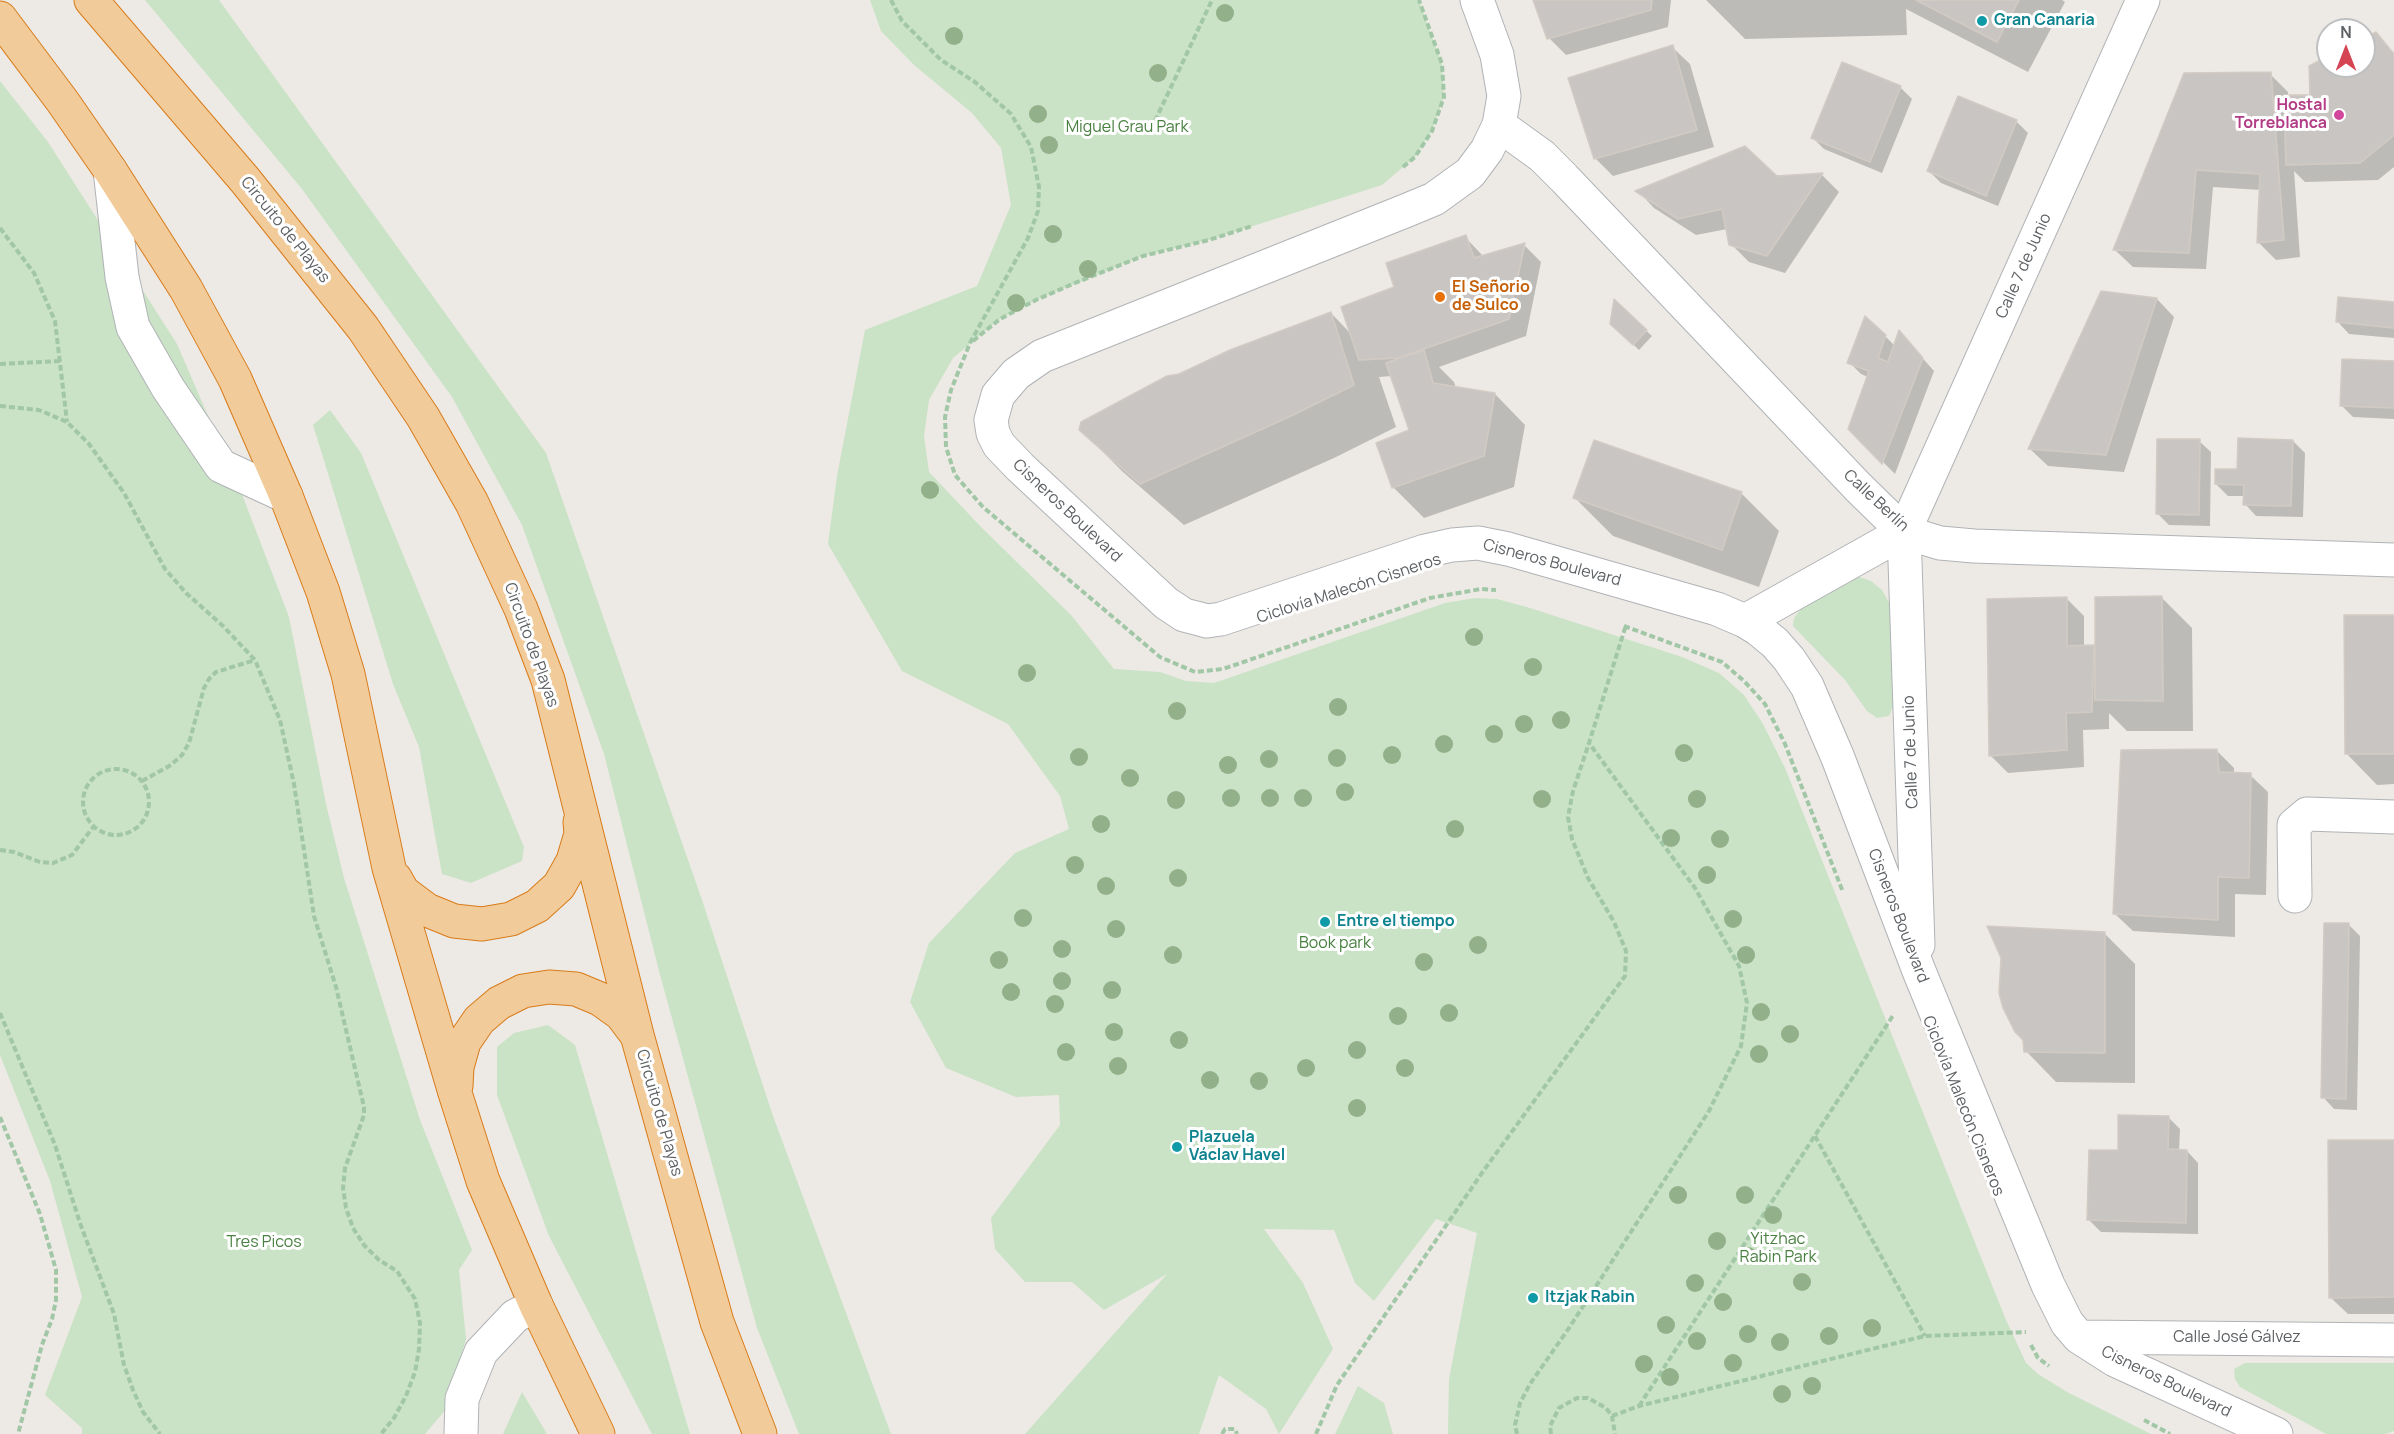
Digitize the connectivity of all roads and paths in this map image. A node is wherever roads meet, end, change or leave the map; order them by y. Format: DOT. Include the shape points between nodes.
graph roads {
  1 [pos="91,0"];
  2 [pos="891,0"];
  3 [pos="1212,0"];
  4 [pos="1419,0"];
  5 [pos="1477,0"];
  6 [pos="2143,0"];
  7 [pos="0,18"];
  8 [pos="1155,121"];
  9 [pos="1499,125"];
  10 [pos="110,170"];
  11 [pos="1398,171"];
  12 [pos="1263,223"];
  13 [pos="0,228"];
  14 [pos="970,343"];
  15 [pos="60,361"];
  16 [pos="0,364"];
  17 [pos="0,406"];
  18 [pos="67,422"];
  19 [pos="286,496"];
  20 [pos="1904,532"];
  21 [pos="2394,560"];
  22 [pos="1639,587"];
  23 [pos="1500,590"];
  24 [pos="1745,621"];
  25 [pos="1615,624"];
  26 [pos="1626,627"];
  27 [pos="255,660"];
  28 [pos="1589,743"];
  29 [pos="142,781"];
  30 [pos="580,804"];
  31 [pos="2394,817"];
  32 [pos="94,826"];
  33 [pos="0,850"];
  34 [pos="389,868"];
  35 [pos="2295,896"];
  36 [pos="1845,897"];
  37 [pos="1918,971"];
  38 [pos="1888,1006"];
  39 [pos="0,1013"];
  40 [pos="1892,1017"];
  41 [pos="1897,1028"];
  42 [pos="637,1035"];
  43 [pos="455,1093"];
  44 [pos="0,1117"];
  45 [pos="1815,1136"];
  46 [pos="536,1305"];
  47 [pos="2021,1321"];
  48 [pos="2026,1332"];
  49 [pos="1925,1336"];
  50 [pos="2079,1337"];
  51 [pos="2394,1340"];
  52 [pos="2053,1368"];
  53 [pos="1639,1406"];
  54 [pos="1612,1416"];
  55 [pos="2140,1418"];
  56 [pos="18,1434"];
  57 [pos="160,1434"];
  58 [pos="381,1434"];
  59 [pos="461,1434"];
  60 [pos="598,1434"];
  61 [pos="760,1434"];
  62 [pos="1222,1434"];
  63 [pos="1237,1434"];
  64 [pos="1316,1434"];
  65 [pos="1517,1434"];
  66 [pos="1551,1434"];
  67 [pos="1615,1434"];
  68 [pos="2170,1434"];
  69 [pos="2276,1434"];
  1 -- 30 [label="highway, Circuito de Playas" via="245,180 363,328 423,417 472,503 521,609 548,680"];
  2 -- 14 [label="path" via="902,21 941,60 975,82 1011,114 1031,147 1039,187 1038,212 1028,238"];
  3 -- 8 [label="path"];
  4 -- 11 [label="path" via="1442,64 1444,97 1432,131 1415,157"];
  5 -- 9 [label="street, Cisneros Boulevard" via="1503,79"];
  6 -- 20 [label="street, Calle 7 de Junio"];
  7 -- 10 [label="highway"];
  9 -- 20 [label="street, Calle Berlín" via="1542,156"];
  9 -- 22 [label="street, Cisneros Boulevard" via="1470,172 1434,199 1042,356 1016,374 998,395 991,420 993,433 1009,456 1166,603 1184,615 1207,621 1425,551 1463,543 1493,545"];
  10 -- 19 [label="highway" via="186,289 236,379"];
  10 -- 19 [label="street" via="122,277 133,327 168,388 221,466"];
  12 -- 14 [label="path" via="1143,256 1036,300"];
  13 -- 15 [label="path" via="34,273 43,292 56,321"];
  14 -- 23 [label="path" via="945,417 946,447 956,475 983,507 1160,657 1195,672 1223,669 1430,598 1481,589"];
  15 -- 16 [label="path"];
  15 -- 18 [label="path"];
  17 -- 18 [label="path" via="39,410"];
  18 -- 27 [label="path" via="89,444 124,493 165,569"];
  19 -- 34 [label="highway" via="323,592 348,674"];
  20 -- 21 [label="street, Calle Berlín" via="1940,543 1974,546"];
  20 -- 24 [label="street"];
  20 -- 37 [label="street, Calle 7 de Junio"];
  22 -- 24 [label="street, Cisneros Boulevard"];
  22 -- 26 [label="path"];
  24 -- 37 [label="street, Cisneros Boulevard" via="1775,643 1807,686"];
  25 -- 26 [label="path"];
  26 -- 28 [label="path"];
  26 -- 36 [label="path" via="1722,662 1765,704 1785,744"];
  27 -- 29 [label="path" via="216,672 208,679 182,755"];
  27 -- 58 [label="path" via="280,720 314,916 336,987 364,1107 345,1168 346,1208 364,1245 397,1271 416,1299 420,1323 415,1372 402,1403"];
  28 -- 64 [label="path" via="1568,817 1572,839 1588,878 1626,951 1625,976 1484,1170 1337,1385"];
  28 -- 65 [label="path" via="1695,888 1739,966 1747,1003 1741,1046 1710,1111 1530,1384 1520,1403"];
  29 -- 32 [label="path" via="148,790 148,811 137,827 116,834"];
  29 -- 32 [label="path" via="134,774 113,769 93,777 83,797 87,819"];
  30 -- 34 [label="highway" via="581,834 573,861 559,886 537,906 511,919 482,924 454,921 427,910 403,892"];
  30 -- 42 [label="highway, Circuito de Playas"];
  31 -- 35 [label="street" via="2307,814 2294,825"];
  32 -- 33 [label="path" via="72,855 53,863"];
  34 -- 43 [label="highway"];
  37 -- 40 [label="path"];
  37 -- 50 [label="street, Cisneros Boulevard" via="2059,1309"];
  38 -- 40 [label="path"];
  39 -- 57 [label="path" via="55,1145 114,1314 133,1390"];
  40 -- 41 [label="path"];
  40 -- 45 [label="path"];
  42 -- 43 [label="highway" via="621,1014 576,989 549,987 523,991 499,1003 474,1027 464,1042"];
  42 -- 61 [label="highway, Circuito de Playas" via="717,1322"];
  43 -- 46 [label="highway" via="483,1181"];
  44 -- 56 [label="path" via="40,1214 56,1270 52,1319"];
  45 -- 49 [label="path"];
  45 -- 53 [label="path"];
  46 -- 59 [label="street" via="515,1316 481,1352 462,1399"];
  46 -- 60 [label="highway"];
  47 -- 48 [label="path"];
  48 -- 49 [label="path"];
  48 -- 52 [label="path" via="2038,1358"];
  49 -- 53 [label="path"];
  50 -- 51 [label="street, Calle José Gálvez"];
  50 -- 69 [label="street, Cisneros Boulevard" via="2115,1360"];
  53 -- 54 [label="path"];
  54 -- 66 [label="path" via="1598,1402 1577,1398 1559,1408 1550,1426"];
  54 -- 67 [label="path"];
  55 -- 68 [label="path"];
  62 -- 63 [label="path" via="1225,1429 1235,1429"];
}
